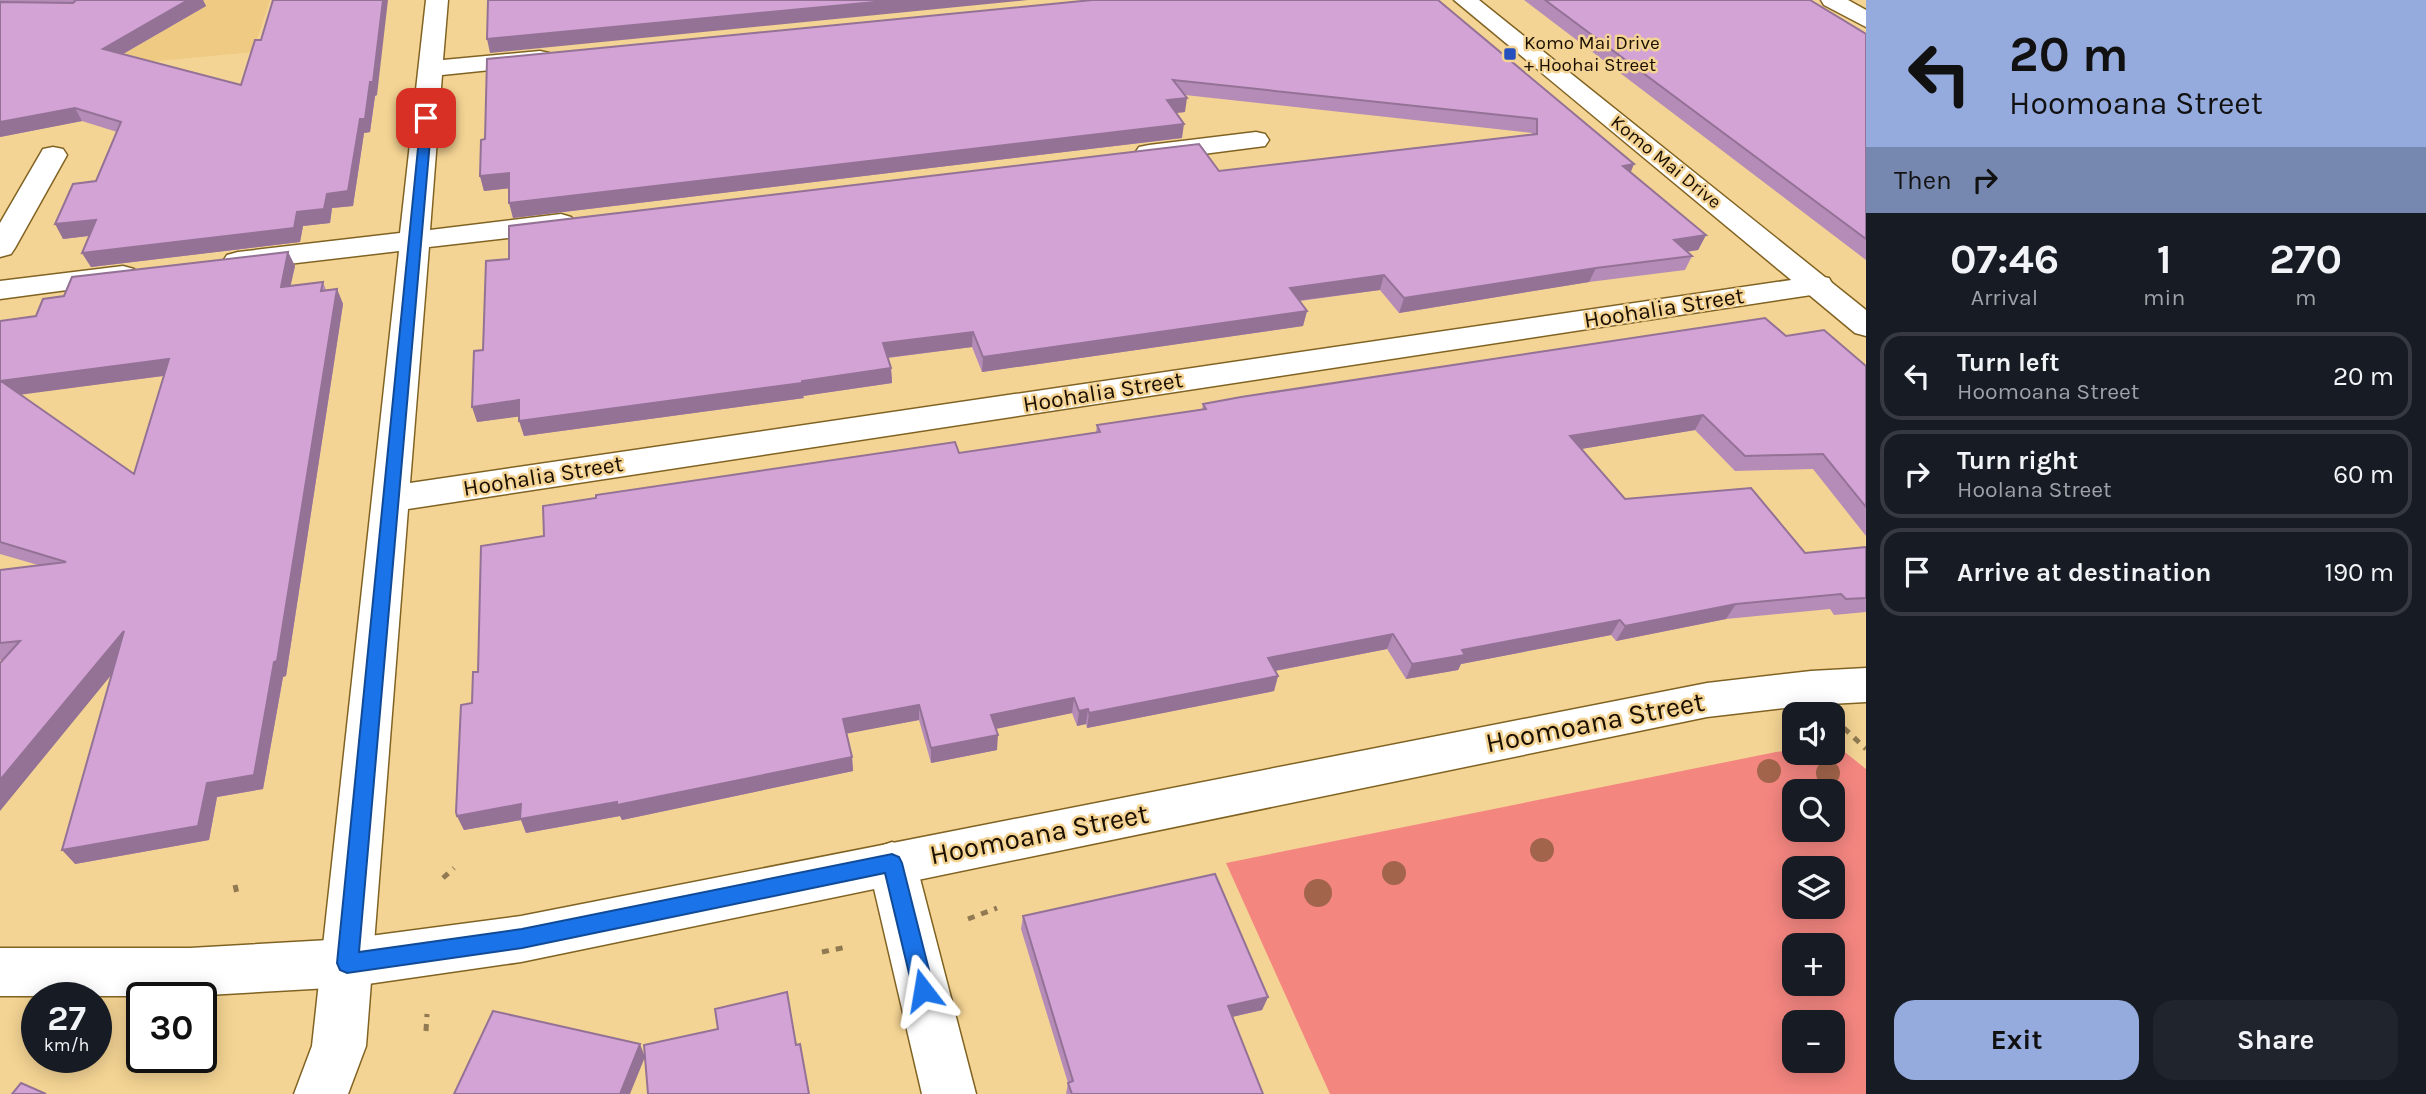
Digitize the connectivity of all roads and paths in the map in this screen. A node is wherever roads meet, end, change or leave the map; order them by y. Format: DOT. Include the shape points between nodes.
graph roads {
  1 [pos="437,0"];
  2 [pos="1465,0"];
  3 [pos="1832,0"];
  4 [pos="1866,20"];
  5 [pos="557,57"];
  6 [pos="431,69"];
  7 [pos="1256,140"];
  8 [pos="53,155"];
  9 [pos="1117,157"];
  10 [pos="592,219"];
  11 [pos="414,240"];
  12 [pos="0,248"];
  13 [pos="215,264"];
  14 [pos="148,272"];
  15 [pos="1818,285"];
  16 [pos="0,289"];
  17 [pos="1866,326"];
  18 [pos="389,499"];
  19 [pos="1866,685"];
  20 [pos="1852,738"];
  21 [pos="1866,749"];
  22 [pos="892,863"];
  23 [pos="454,868"];
  24 [pos="443,878"];
  25 [pos="235,885"];
  26 [pos="238,898"];
  27 [pos="997,908"];
  28 [pos="968,919"];
  29 [pos="847,947"];
  30 [pos="822,952"];
  31 [pos="347,963"];
  32 [pos="0,972"];
  33 [pos="426,1014"];
  34 [pos="426,1031"];
  35 [pos="321,1094"];
  36 [pos="949,1094"];
  1 -- 6 [label="street"];
  2 -- 15 [label="street, Komo Mai Drive"];
  3 -- 4 [label="street"];
  5 -- 6 [label="street"];
  6 -- 11 [label="street"];
  7 -- 9 [label="street"];
  8 -- 12 [label="street"];
  10 -- 11 [label="street"];
  11 -- 13 [label="street"];
  11 -- 18 [label="street"];
  14 -- 16 [label="street"];
  15 -- 17 [label="street, Komo Mai Drive"];
  15 -- 18 [label="street, Hoohalia Street"];
  18 -- 31 [label="street"];
  19 -- 22 [label="street, Hoomoana Street" via="1707,700"];
  20 -- 21 [label="path"];
  22 -- 31 [label="street, Hoomoana Street" via="522,939"];
  22 -- 36 [label="street"];
  23 -- 24 [label="path"];
  25 -- 26 [label="path"];
  27 -- 28 [label="path"];
  29 -- 30 [label="path"];
  31 -- 32 [label="street, Hoomoana Street" via="190,972"];
  31 -- 35 [label="street" via="339,1046"];
  33 -- 34 [label="path"];
}
